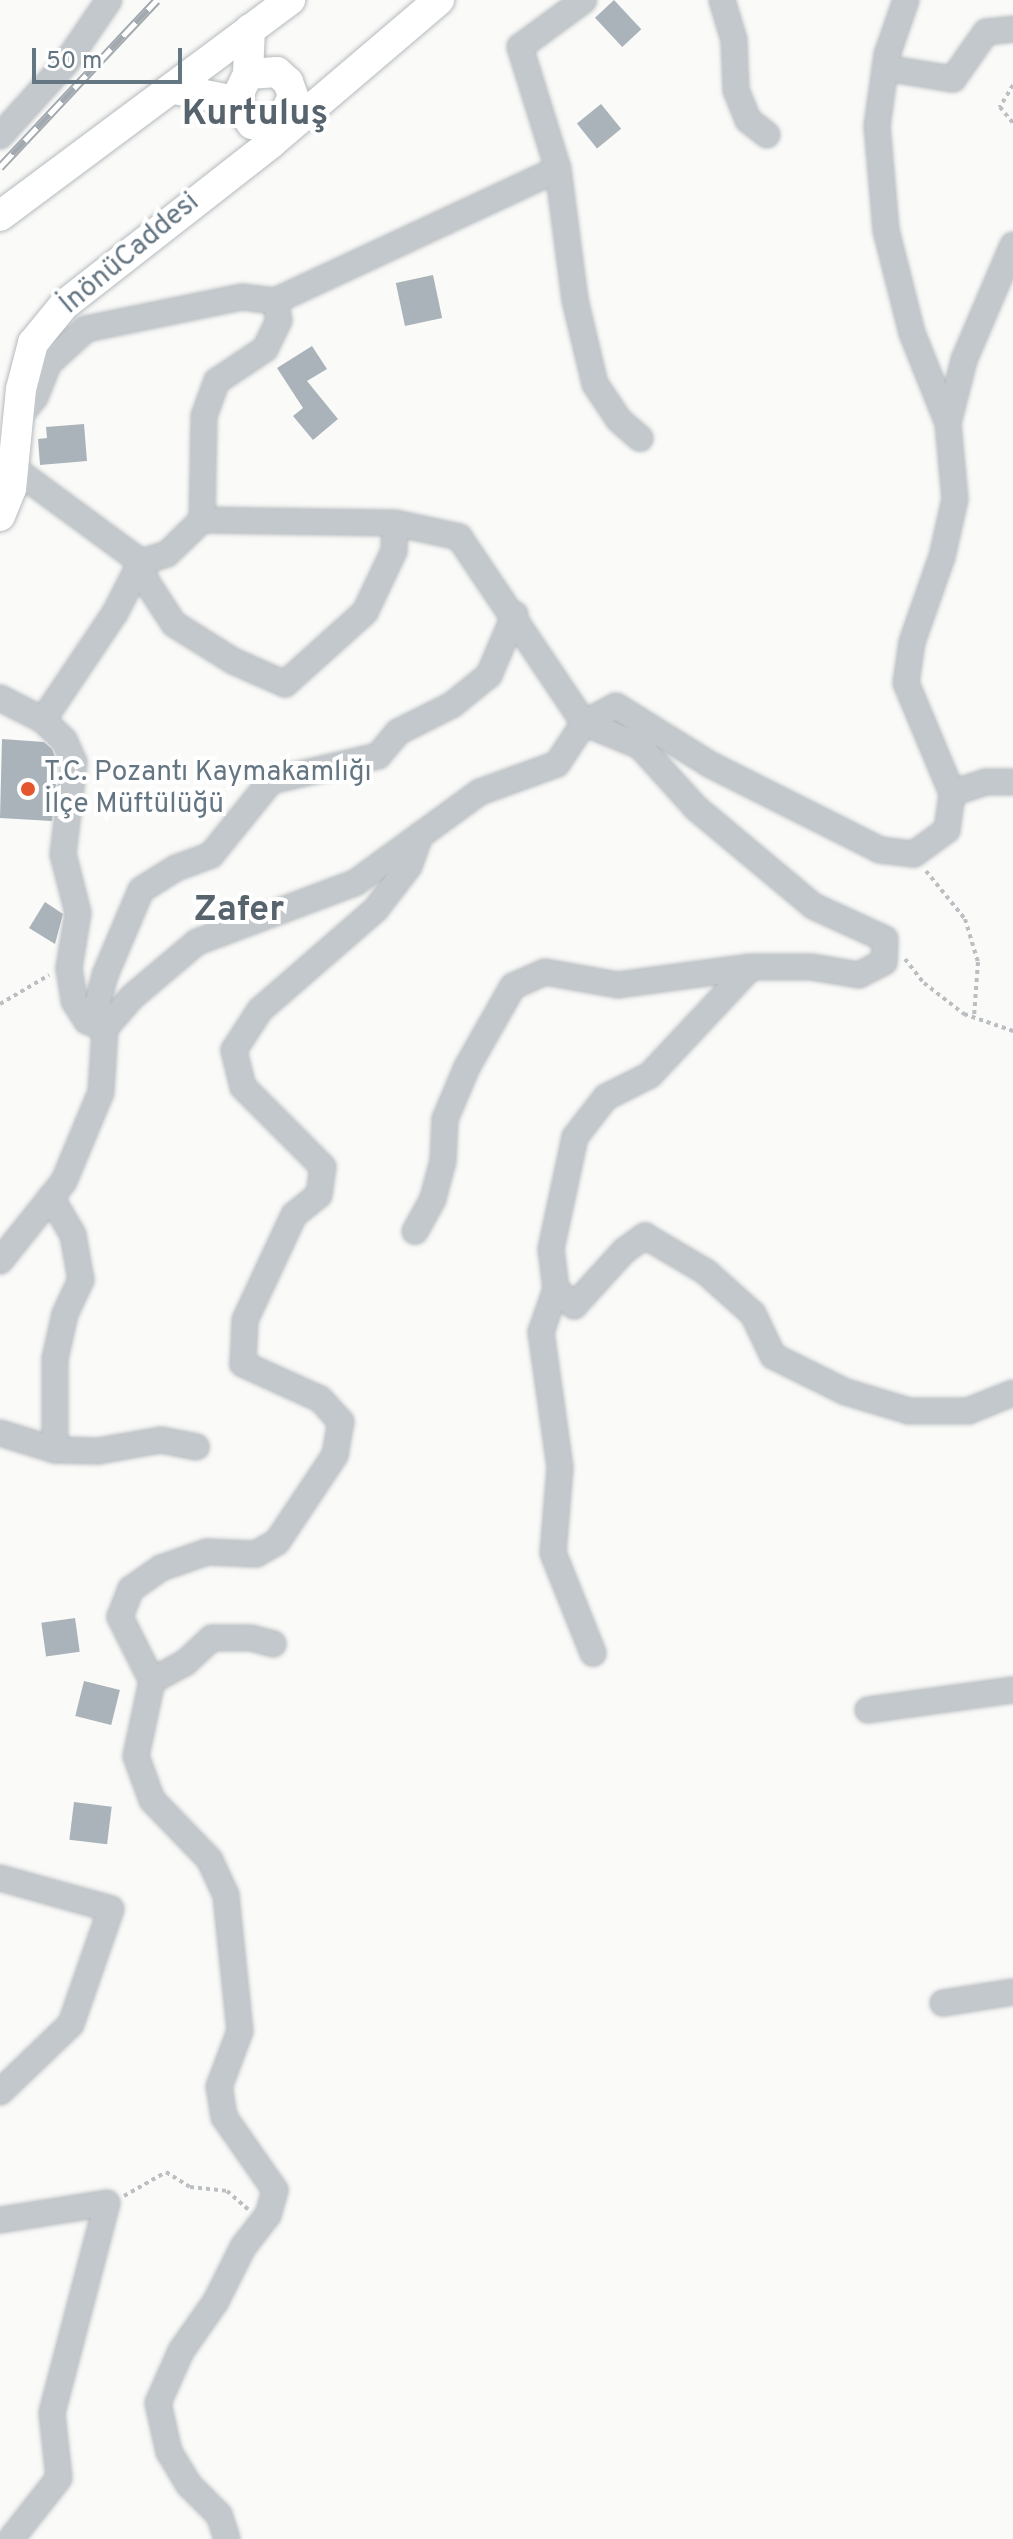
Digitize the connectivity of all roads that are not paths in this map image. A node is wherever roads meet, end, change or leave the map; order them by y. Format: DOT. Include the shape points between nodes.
graph roads {
  1 [pos="109,0"];
  2 [pos="290,0"];
  3 [pos="439,0"];
  4 [pos="584,0"];
  5 [pos="722,0"];
  6 [pos="906,0"];
  7 [pos="250,29"];
  8 [pos="1013,29"];
  9 [pos="885,68"];
  10 [pos="248,74"];
  11 [pos="175,89"];
  12 [pos="331,90"];
  13 [pos="293,96"];
  14 [pos="243,112"];
  15 [pos="767,135"];
  16 [pos="0,136"];
  17 [pos="238,165"];
  18 [pos="558,169"];
  19 [pos="0,216"];
  20 [pos="1013,245"];
  21 [pos="275,301"];
  22 [pos="18,418"];
  23 [pos="948,423"];
  24 [pos="640,438"];
  25 [pos="13,468"];
  26 [pos="0,516"];
  27 [pos="202,520"];
  28 [pos="395,523"];
  29 [pos="141,562"];
  30 [pos="515,614"];
  31 [pos="0,698"];
  32 [pos="43,720"];
  33 [pos="584,723"];
  34 [pos="1013,782"];
  35 [pos="952,793"];
  36 [pos="420,835"];
  37 [pos="751,967"];
  38 [pos="105,1028"];
  39 [pos="51,1197"];
  40 [pos="415,1231"];
  41 [pos="0,1261"];
  42 [pos="556,1289"];
  43 [pos="1013,1393"];
  44 [pos="0,1433"];
  45 [pos="196,1447"];
  46 [pos="55,1450"];
  47 [pos="273,1644"];
  48 [pos="593,1653"];
  49 [pos="152,1681"];
  50 [pos="1013,1690"];
  51 [pos="868,1710"];
  52 [pos="0,1878"];
  53 [pos="1013,1992"];
  54 [pos="943,2003"];
  55 [pos="0,2092"];
  56 [pos="0,2220"];
  57 [pos="11,2539"];
  58 [pos="227,2539"];
  1 -- 16 [label="street" via="66,63"];
  2 -- 7 [label="main road"];
  3 -- 12 [label="main road, İnönüCaddesi"];
  4 -- 18 [label="street" via="520,47"];
  5 -- 15 [label="street" via="734,40 736,90 748,120"];
  6 -- 9 [label="street"];
  7 -- 10 [label="main road"];
  7 -- 11 [label="main road"];
  8 -- 9 [label="street" via="986,32 953,79"];
  9 -- 23 [label="street" via="877,126 886,230 912,333"];
  10 -- 13 [label="main road" via="277,72"];
  10 -- 14 [label="main road"];
  11 -- 14 [label="main road"];
  11 -- 19 [label="main road"];
  12 -- 13 [label="main road"];
  12 -- 17 [label="main road, İnönüCaddesi"];
  13 -- 14 [label="main road" via="281,122"];
  14 -- 17 [label="main road"];
  17 -- 22 [label="main road, İnönüCaddesi" via="64,305 33,343"];
  18 -- 21 [label="street"];
  18 -- 24 [label="street" via="575,300 595,384 619,420"];
  20 -- 23 [label="street" via="964,360"];
  21 -- 22 [label="street" via="242,297 86,329 48,364 35,397"];
  21 -- 27 [label="street" via="279,320 265,349 217,381 204,416"];
  22 -- 25 [label="main road, İnönüCaddesi"];
  23 -- 35 [label="street" via="955,499 942,557 912,642 906,683"];
  25 -- 26 [label="main road, İnönüCaddesi"];
  25 -- 29 [label="street"];
  27 -- 28 [label="street"];
  27 -- 29 [label="street" via="167,554"];
  28 -- 29 [label="street" via="394,551 365,612 285,684 233,661 174,624 146,581"];
  28 -- 30 [label="street" via="459,537"];
  29 -- 32 [label="street" via="115,613"];
  30 -- 33 [label="street"];
  30 -- 38 [label="street" via="489,675 452,705 398,732 378,756 271,781 211,855 176,868 141,890 97,1005"];
  31 -- 32 [label="street"];
  32 -- 38 [label="street" via="64,740 74,762 63,854 78,913 69,968 74,1001 87,1021"];
  33 -- 35 [label="street" via="616,706 709,764 880,850 914,854 947,830"];
  33 -- 36 [label="street" via="557,764 480,792"];
  33 -- 37 [label="street" via="640,746 696,808 813,906 885,939 884,962 859,975 811,967"];
  34 -- 35 [label="street" via="986,782"];
  36 -- 38 [label="street" via="355,883 197,942 132,997"];
  36 -- 49 [label="street" via="409,866 376,909 260,1010 234,1050 243,1087 323,1167 319,1195 294,1215 245,1320 243,1364 320,1399 341,1422 335,1455 277,1542 256,1554 207,1552 161,1568 131,1589 120,1617"];
  37 -- 40 [label="street" via="618,985 545,972 513,986 451,1106 433,1199"];
  37 -- 42 [label="street" via="650,1075 606,1097 575,1137 551,1249"];
  38 -- 39 [label="street" via="101,1092 64,1181"];
  39 -- 41 [label="street"];
  39 -- 46 [label="street" via="73,1235 81,1280 65,1314 55,1359"];
  42 -- 43 [label="street" via="574,1306 624,1251 645,1236 706,1272 753,1314 773,1356 846,1392 909,1411 968,1411"];
  42 -- 48 [label="street" via="541,1332 560,1468 553,1553"];
  44 -- 46 [label="street"];
  45 -- 46 [label="street" via="161,1440 98,1451"];
  47 -- 49 [label="street" via="212,1638 185,1663"];
  49 -- 58 [label="street" via="136,1756 152,1800 210,1860 226,1895 240,2031 219,2087 224,2117 275,2190 268,2215 181,2351 158,2403 169,2452 189,2485 219,2515"];
  50 -- 51 [label="street"];
  52 -- 55 [label="street" via="111,1909 71,2024"];
  53 -- 54 [label="street"];
  56 -- 57 [label="street" via="107,2203 52,2413 59,2478"];
}
